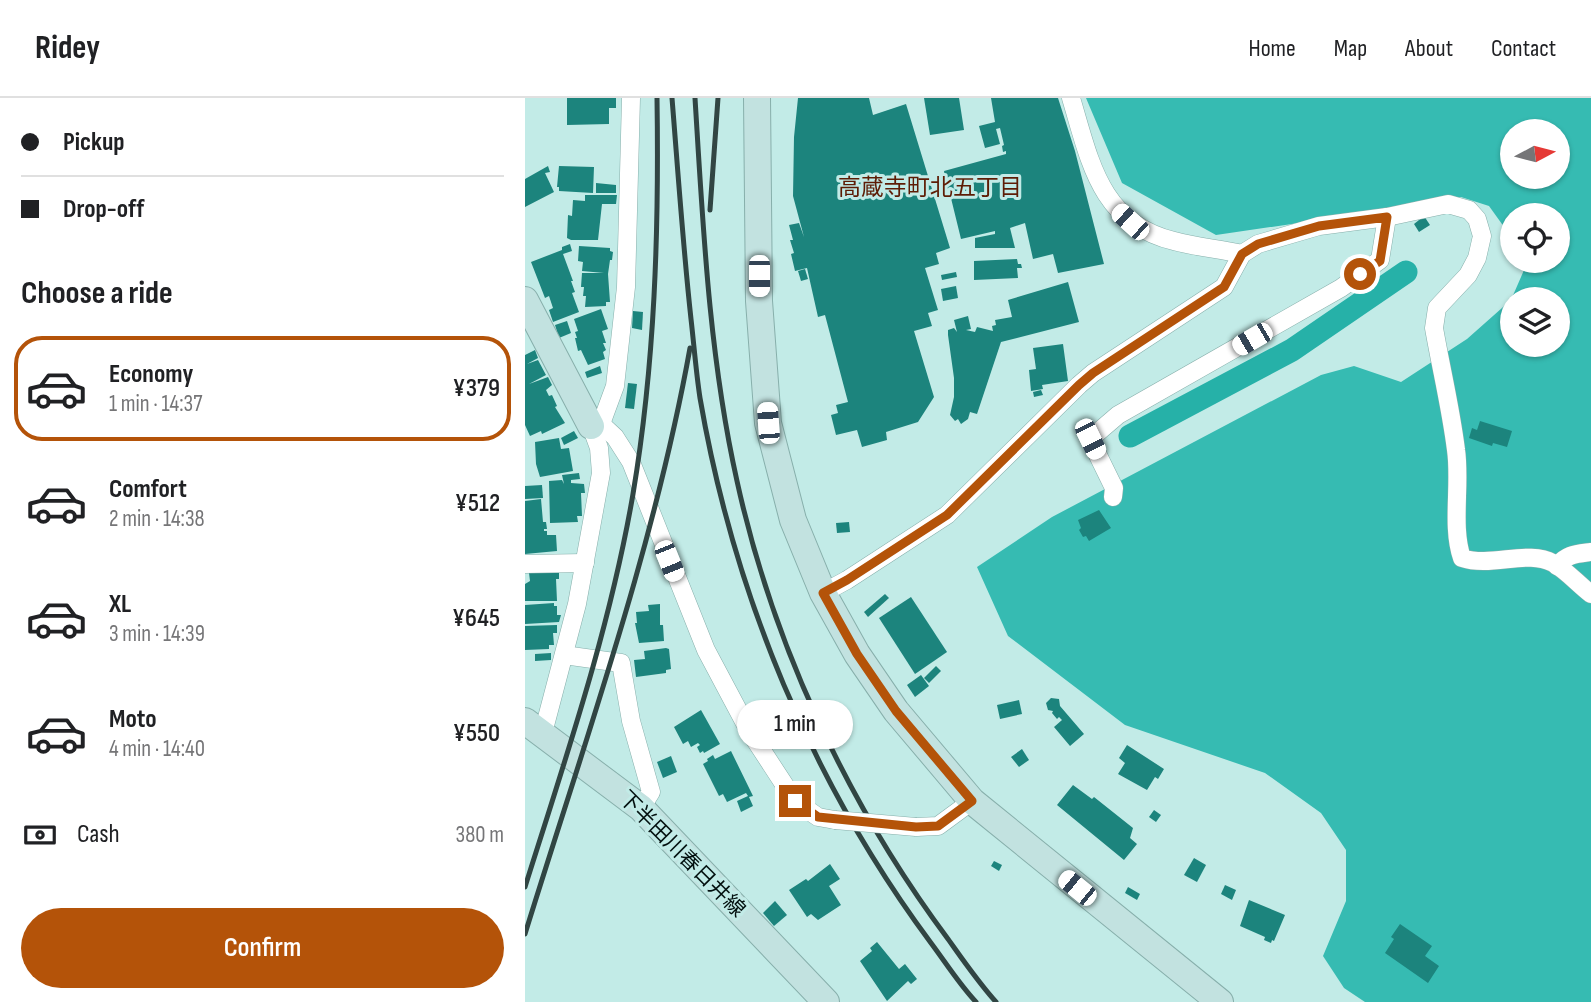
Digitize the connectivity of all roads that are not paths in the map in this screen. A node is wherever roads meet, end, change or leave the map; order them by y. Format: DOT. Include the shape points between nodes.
graph roads {
  1 [pos="631,98"];
  2 [pos="757,98"];
  3 [pos="1071,98"];
  4 [pos="1387,217"];
  5 [pos="1242,254"];
  6 [pos="525,300"];
  7 [pos="596,425"];
  8 [pos="1113,497"];
  9 [pos="1591,552"];
  10 [pos="585,563"];
  11 [pos="525,564"];
  12 [pos="1557,566"];
  13 [pos="823,593"];
  14 [pos="1591,594"];
  15 [pos="564,655"];
  16 [pos="534,727"];
  17 [pos="972,801"];
  18 [pos="641,808"];
  19 [pos="826,1002"];
  20 [pos="1220,1002"];
  1 -- 7 [label="street" via="626,287 615,386"];
  2 -- 13 [label="street" via="759,301 768,423 793,520"];
  3 -- 5 [label="street" via="1099,185 1111,205 1147,232"];
  4 -- 5 [label="street" via="1319,226 1258,244"];
  4 -- 8 [label="street" via="1380,261 1341,288 1118,415 1090,439 1114,488"];
  4 -- 12 [label="street" via="1448,204 1469,210 1482,236 1468,275 1437,308 1434,328 1456,450 1457,546 1462,558 1476,563 1534,557"];
  5 -- 13 [label="street" via="1224,287 1093,373 947,515"];
  6 -- 7 [label="street"];
  7 -- 10 [label="street" via="601,473"];
  7 -- 17 [label="street, bridge" via="615,437 631,462 706,650 748,729 795,801 818,817 916,827 938,826"];
  9 -- 12 [label="street" via="1571,555"];
  10 -- 11 [label="street"];
  10 -- 15 [label="street"];
  12 -- 14 [label="street"];
  13 -- 17 [label="street" via="896,711"];
  15 -- 16 [label="street"];
  15 -- 18 [label="street" via="621,663 651,792"];
  16 -- 18 [label="street, 下半田川春日井線"];
  17 -- 20 [label="street"];
  18 -- 19 [label="street, 下半田川春日井線"];
}
